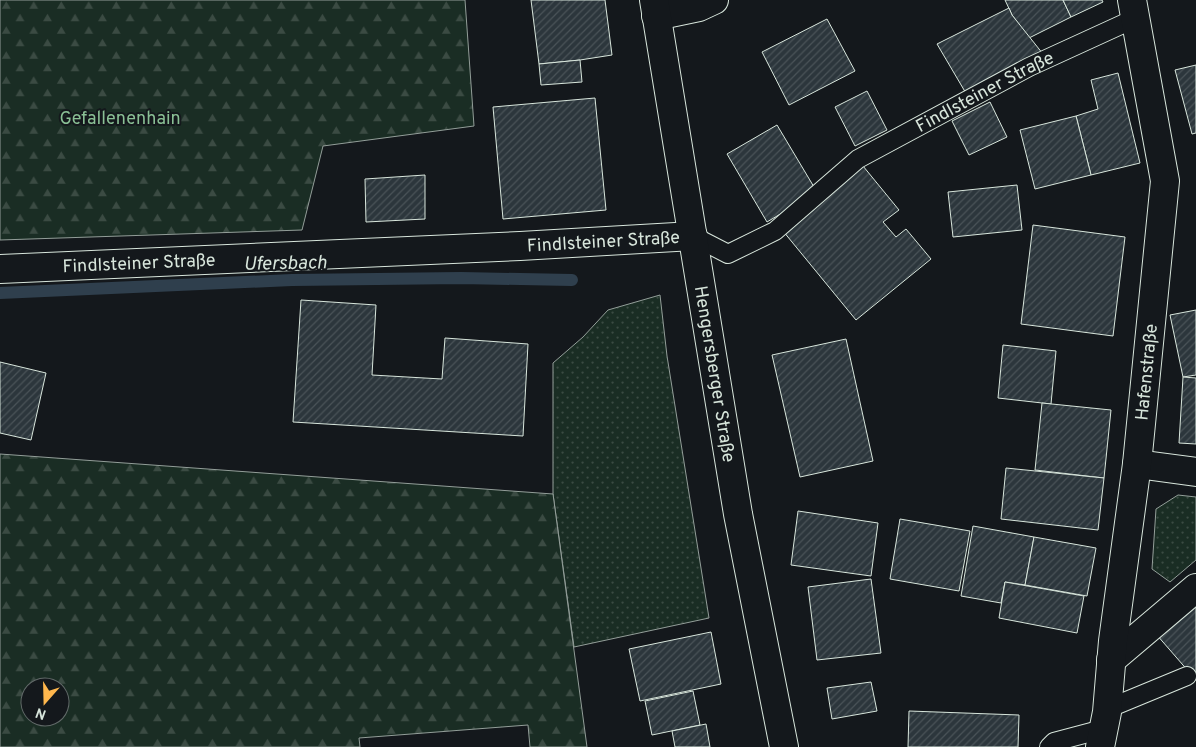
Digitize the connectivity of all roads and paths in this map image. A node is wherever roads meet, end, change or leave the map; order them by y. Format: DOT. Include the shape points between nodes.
graph roads {
  1 [pos="714,0"];
  2 [pos="655,8"];
  3 [pos="1134,9"];
  4 [pos="693,236"];
  5 [pos="0,269"];
  6 [pos="1137,464"];
  7 [pos="1196,472"];
  8 [pos="1196,588"];
  9 [pos="1110,660"];
  10 [pos="1187,676"];
  11 [pos="1103,728"];
  12 [pos="784,747"];
  13 [pos="1049,747"];
  1 -- 2 [label="street" via="699,7"];
  2 -- 4 [label="street, Hengersberger Straße"];
  3 -- 4 [label="lane, Findlsteiner Straße" via="858,159 774,231 728,254"];
  3 -- 6 [label="street, Hafenstraße" via="1165,181"];
  4 -- 5 [label="street, Findlsteiner Straße"];
  4 -- 12 [label="street, Hengersberger Straße" via="738,514"];
  6 -- 7 [label="street"];
  6 -- 9 [label="street, Hafenstraße"];
  8 -- 9 [label="street"];
  9 -- 11 [label="street, Hafenstraße"];
  10 -- 11 [label="lane"];
  11 -- 13 [label="lane" via="1054,742"];
}
